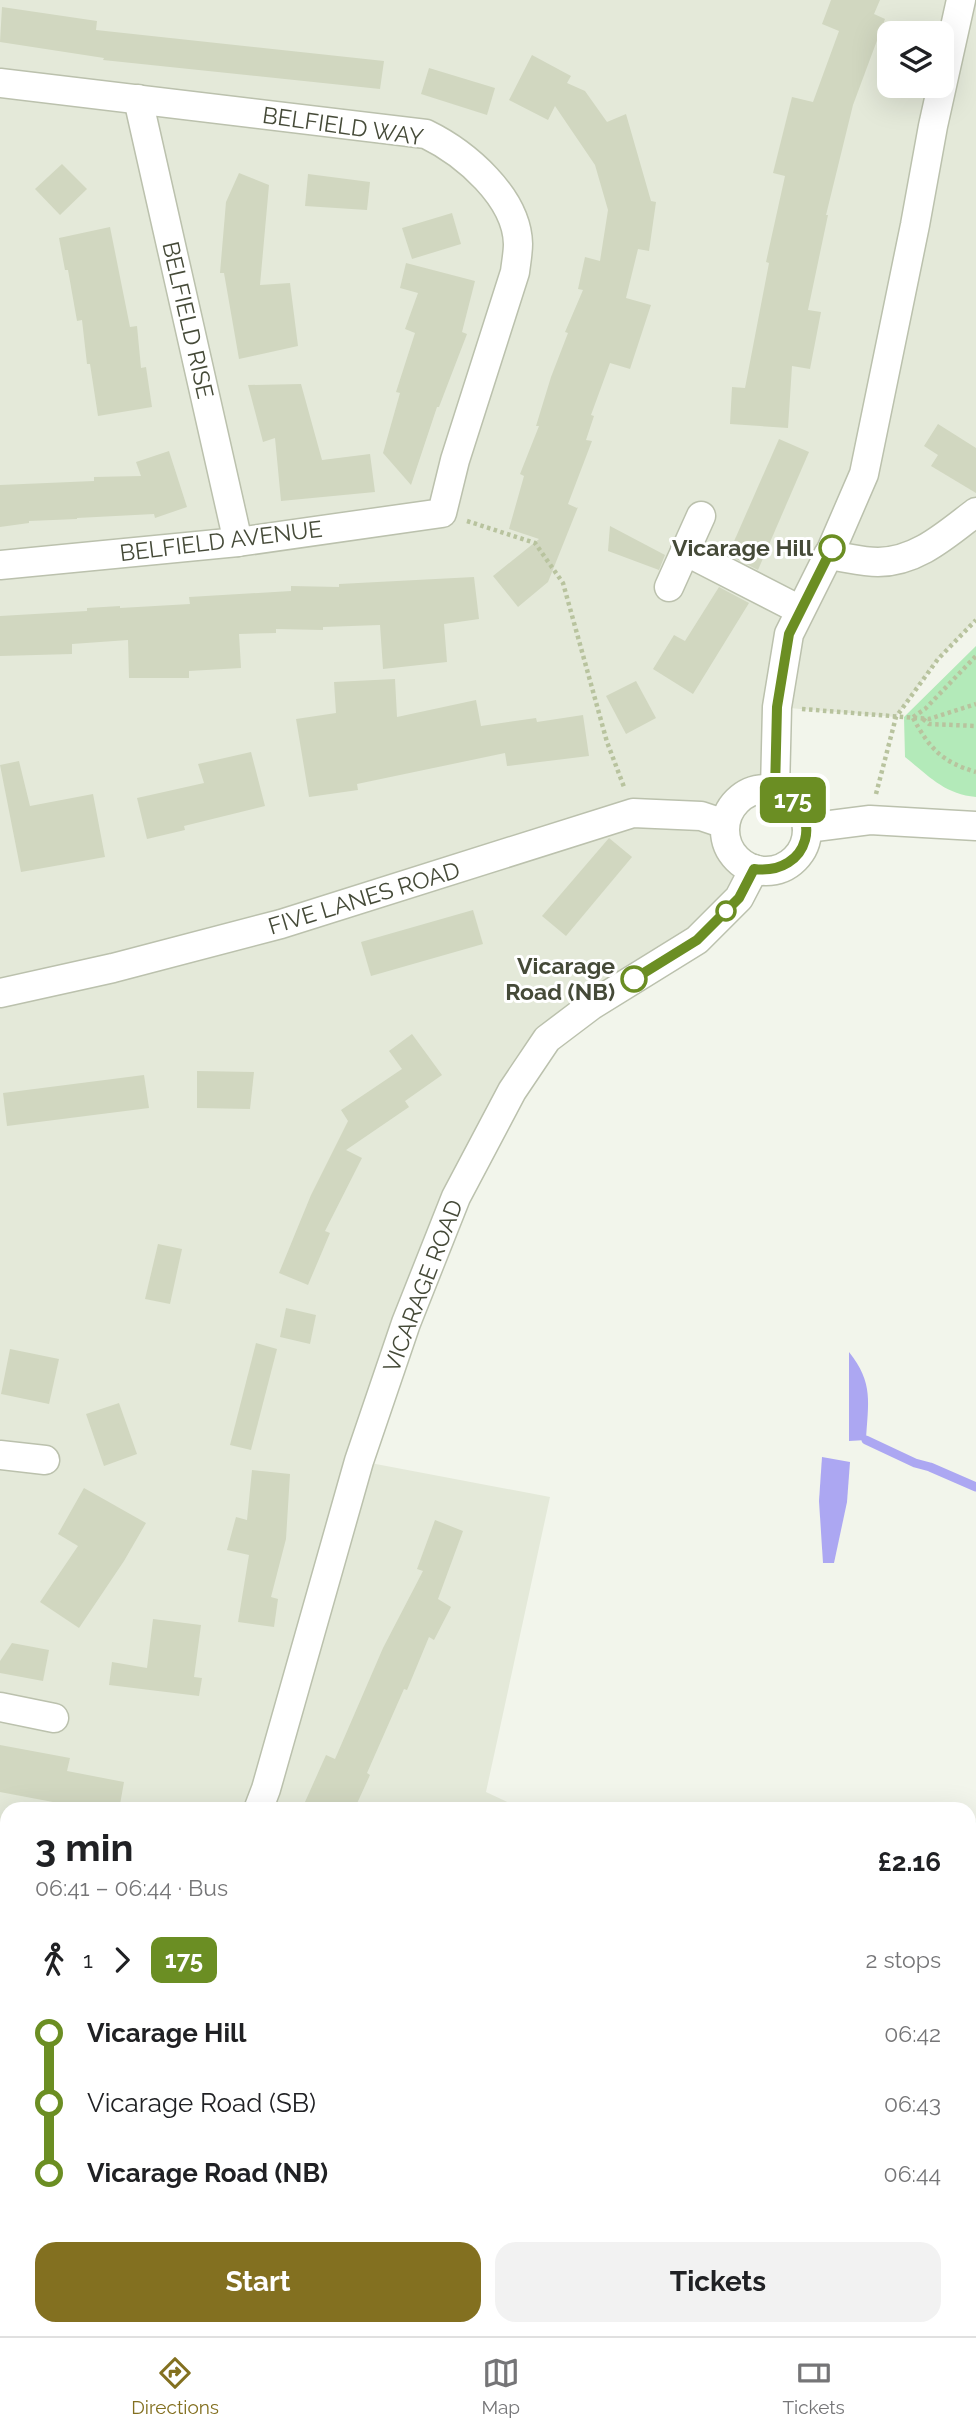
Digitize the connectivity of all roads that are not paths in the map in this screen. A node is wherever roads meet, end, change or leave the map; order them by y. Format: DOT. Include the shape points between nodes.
graph roads {
  1 [pos="961,0"];
  2 [pos="0,83"];
  3 [pos="138,99"];
  4 [pos="976,512"];
  5 [pos="442,513"];
  6 [pos="701,516"];
  7 [pos="238,541"];
  8 [pos="685,551"];
  9 [pos="828,555"];
  10 [pos="0,565"];
  11 [pos="669,587"];
  12 [pos="800,610"];
  13 [pos="775,790"];
  14 [pos="725,824"];
  15 [pos="976,826"];
  16 [pos="807,828"];
  17 [pos="754,869"];
  18 [pos="0,993"];
  19 [pos="0,1455"];
  20 [pos="45,1460"];
  21 [pos="0,1707"];
  22 [pos="54,1718"];
  23 [pos="260,1802"];
  1 -- 9 [label="street" via="864,474"];
  2 -- 3 [label="street, BELFIELD WAY"];
  3 -- 5 [label="street, BELFIELD WAY" via="426,134 477,168 496,191 513,220 518,243 515,272"];
  3 -- 7 [label="street, BELFIELD RISE"];
  4 -- 9 [label="street" via="925,549 900,559 878,562"];
  5 -- 7 [label="street, BELFIELD AVENUE"];
  6 -- 8 [label="street"];
  7 -- 10 [label="street, BELFIELD AVENUE"];
  8 -- 11 [label="street"];
  8 -- 12 [label="street"];
  9 -- 12 [label="street"];
  12 -- 13 [label="street" via="789,634 777,707"];
  13 -- 14 [label="street" via="746,794 731,807"];
  13 -- 16 [label="street" via="797,804"];
  14 -- 17 [label="street" via="734,855"];
  14 -- 18 [label="street, FIVE LANES ROAD" via="701,816 633,813 281,924"];
  15 -- 16 [label="street" via="870,820"];
  16 -- 17 [label="street" via="800,852 791,862 780,868"];
  17 -- 23 [label="street, VICARAGE ROAD" via="739,898 697,940 592,1005 547,1039 512,1091 456,1197 406,1323 359,1461"];
  19 -- 20 [label="street"];
  21 -- 22 [label="street"];
}
